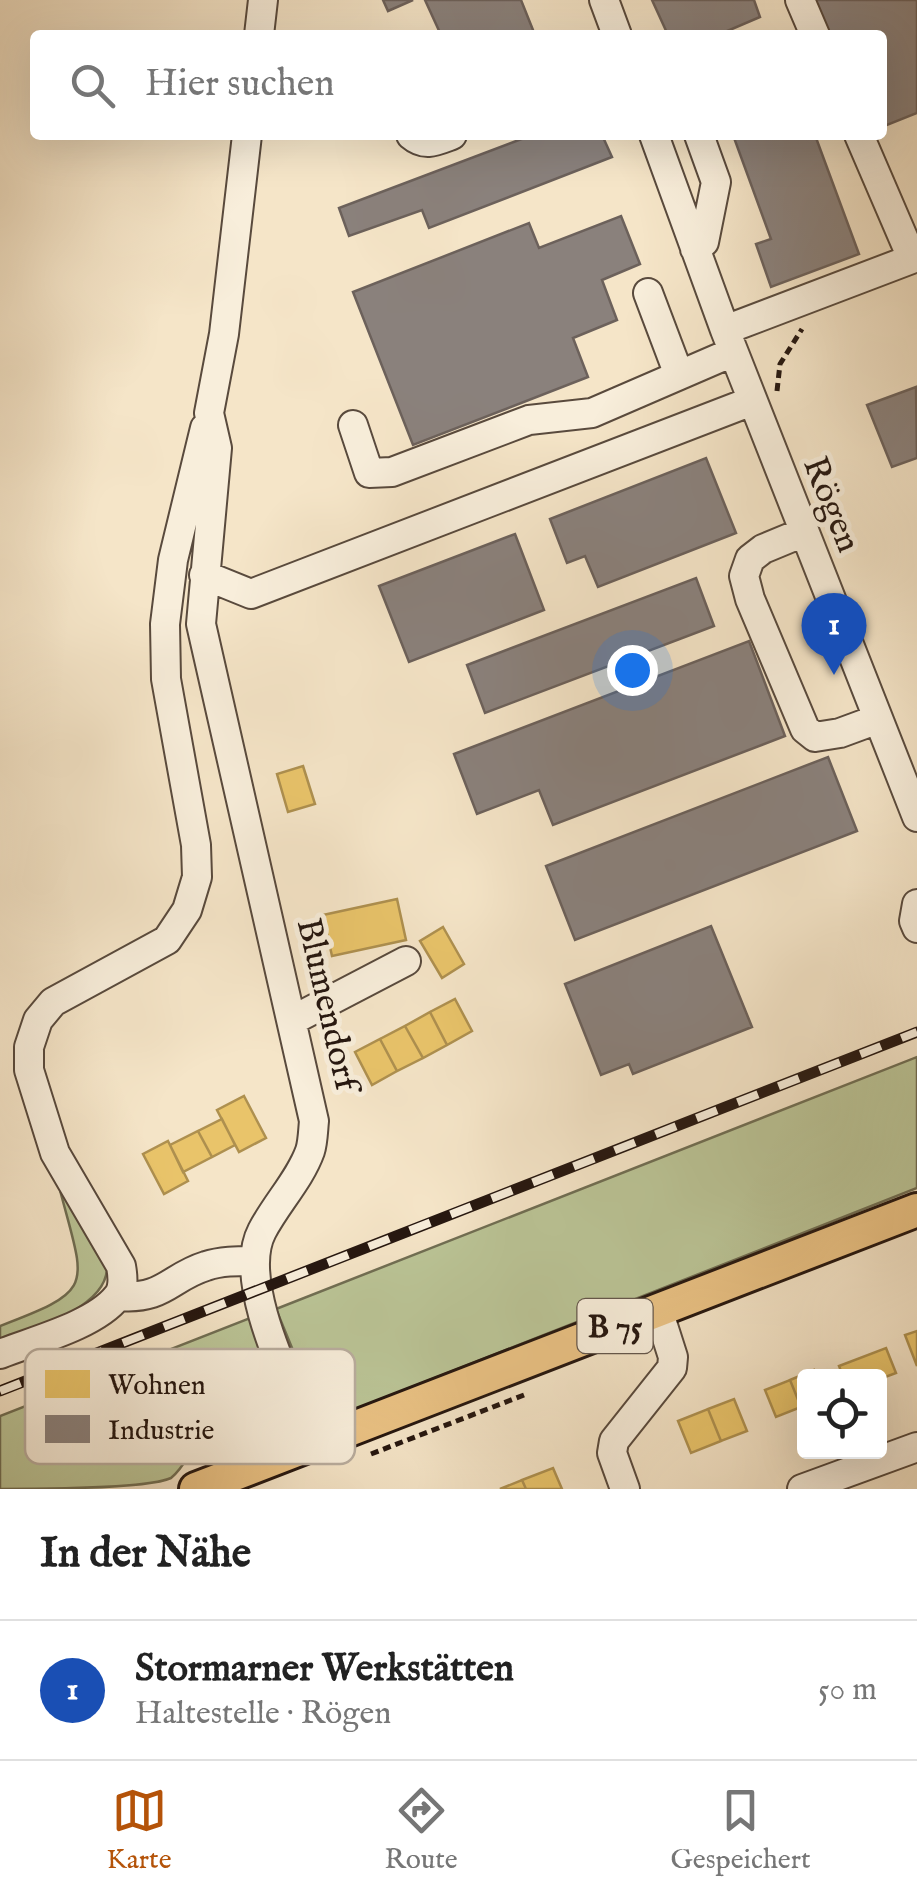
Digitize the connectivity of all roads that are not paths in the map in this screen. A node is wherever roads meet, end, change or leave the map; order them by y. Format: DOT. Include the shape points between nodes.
graph roads {
  1 [pos="263,0"];
  2 [pos="604,0"];
  3 [pos="800,0"];
  4 [pos="260,30"];
  5 [pos="615,30"];
  6 [pos="813,30"];
  7 [pos="246,140"];
  8 [pos="656,140"];
  9 [pos="701,140"];
  10 [pos="861,140"];
  11 [pos="695,250"];
  12 [pos="915,258"];
  13 [pos="648,293"];
  14 [pos="729,341"];
  15 [pos="679,375"];
  16 [pos="765,396"];
  17 [pos="209,413"];
  18 [pos="353,425"];
  19 [pos="804,532"];
  20 [pos="204,575"];
  21 [pos="878,719"];
  22 [pos="917,817"];
  23 [pos="917,904"];
  24 [pos="917,928"];
  25 [pos="406,961"];
  26 [pos="293,1020"];
  27 [pos="917,1210"];
  28 [pos="253,1261"];
  29 [pos="119,1296"];
  30 [pos="658,1310"];
  31 [pos="277,1349"];
  32 [pos="0,1354"];
  33 [pos="355,1427"];
  34 [pos="917,1447"];
  35 [pos="260,1464"];
  36 [pos="196,1489"];
  37 [pos="625,1489"];
  38 [pos="802,1489"];
  1 -- 4 [label="street"];
  2 -- 5 [label="street"];
  3 -- 6 [label="street"];
  7 -- 17 [label="street"];
  8 -- 11 [label="street, Rögen"];
  9 -- 11 [label="street" via="716,182 704,242"];
  10 -- 12 [label="street"];
  11 -- 14 [label="street, Rögen"];
  12 -- 14 [label="street" via="810,298"];
  13 -- 15 [label="street"];
  14 -- 15 [label="street"];
  14 -- 16 [label="street, Rögen"];
  15 -- 18 [label="street" via="592,413 530,420 392,472 369,473"];
  16 -- 19 [label="street, Rögen"];
  16 -- 20 [label="street" via="251,594"];
  17 -- 20 [label="street, Blumendorf" via="216,448"];
  17 -- 29 [label="street" via="173,560 165,624 166,678 197,877 168,940 54,1002 28,1047 56,1153 121,1266"];
  19 -- 21 [label="street, Rögen"];
  19 -- 21 [label="street" via="750,559 744,576 750,599 805,728 815,737"];
  20 -- 26 [label="street, Blumendorf" via="202,624"];
  21 -- 22 [label="street, Rögen"];
  23 -- 24 [label="street"];
  25 -- 26 [label="street"];
  26 -- 28 [label="street, Blumendorf" via="314,1120 310,1151 260,1234"];
  27 -- 30 [label="main road, B 75"];
  28 -- 29 [label="street" via="204,1266 159,1292"];
  28 -- 31 [label="street" via="256,1291"];
  29 -- 32 [label="street" via="63,1330"];
  30 -- 33 [label="main road, B 75"];
  30 -- 37 [label="street" via="672,1368 614,1441"];
  34 -- 38 [label="street"];
  35 -- 36 [label="main road, B 75"];
}
